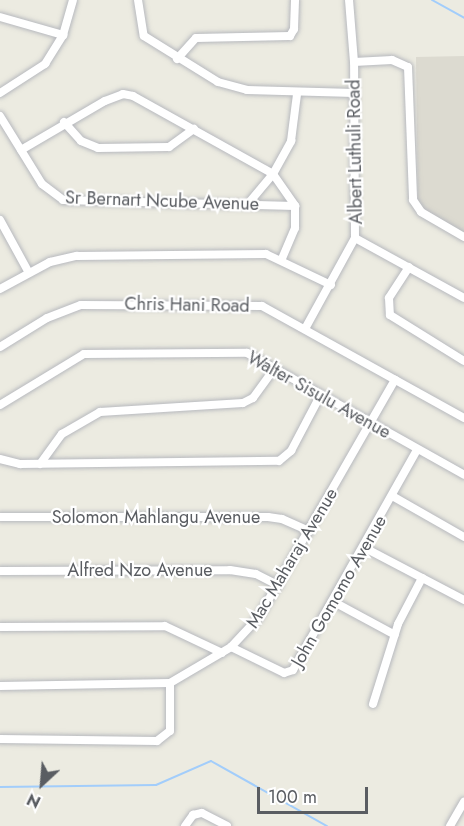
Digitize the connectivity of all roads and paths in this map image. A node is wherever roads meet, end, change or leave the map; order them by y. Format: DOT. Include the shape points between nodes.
graph roads {
  1 [pos="73,0"];
  2 [pos="138,0"];
  3 [pos="295,0"];
  4 [pos="349,0"];
  5 [pos="0,17"];
  6 [pos="63,35"];
  7 [pos="177,59"];
  8 [pos="354,62"];
  9 [pos="0,93"];
  10 [pos="354,93"];
  11 [pos="297,94"];
  12 [pos="0,116"];
  13 [pos="64,122"];
  14 [pos="194,129"];
  15 [pos="21,150"];
  16 [pos="273,174"];
  17 [pos="247,205"];
  18 [pos="295,206"];
  19 [pos="1,224"];
  20 [pos="464,237"];
  21 [pos="355,238"];
  22 [pos="282,259"];
  23 [pos="409,267"];
  24 [pos="29,273"];
  25 [pos="331,285"];
  26 [pos="0,290"];
  27 [pos="464,298"];
  28 [pos="306,327"];
  29 [pos="0,347"];
  30 [pos="464,361"];
  31 [pos="273,370"];
  32 [pos="395,380"];
  33 [pos="320,396"];
  34 [pos="0,405"];
  35 [pos="464,418"];
  36 [pos="372,423"];
  37 [pos="417,450"];
  38 [pos="0,459"];
  39 [pos="40,464"];
  40 [pos="464,475"];
  41 [pos="394,497"];
  42 [pos="0,517"];
  43 [pos="309,531"];
  44 [pos="464,537"];
  45 [pos="365,548"];
  46 [pos="0,571"];
  47 [pos="422,578"];
  48 [pos="278,585"];
  49 [pos="464,600"];
  50 [pos="334,602"];
  51 [pos="0,627"];
  52 [pos="395,635"];
  53 [pos="231,647"];
  54 [pos="222,653"];
  55 [pos="170,683"];
  56 [pos="0,686"];
  57 [pos="373,704"];
  58 [pos="0,739"];
  59 [pos="464,802"];
  60 [pos="184,826"];
  61 [pos="227,826"];
  62 [pos="450,826"];
  1 -- 6 [label="street"];
  2 -- 7 [label="street" via="144,36"];
  3 -- 7 [label="street" via="290,36 196,38"];
  4 -- 8 [label="street, Albert Luthuli Road"];
  5 -- 6 [label="street"];
  6 -- 9 [label="street" via="45,64"];
  7 -- 11 [label="street" via="233,88"];
  8 -- 10 [label="street, Albert Luthuli Road"];
  8 -- 20 [label="street" via="392,60 408,67 412,200 421,212"];
  10 -- 11 [label="street"];
  10 -- 21 [label="street, Albert Luthuli Road"];
  11 -- 16 [label="street" via="295,129"];
  12 -- 15 [label="street, Sr Bernart Ncube Avenue"];
  13 -- 14 [label="street" via="123,94"];
  13 -- 14 [label="street" via="81,141 98,148 169,147"];
  13 -- 15 [label="street"];
  14 -- 16 [label="street"];
  15 -- 17 [label="street, Sr Bernart Ncube Avenue" via="48,191 63,200"];
  16 -- 17 [label="street"];
  16 -- 18 [label="street"];
  17 -- 18 [label="street, Sr Bernart Ncube Avenue"];
  18 -- 22 [label="street" via="295,228"];
  19 -- 24 [label="street"];
  21 -- 23 [label="street"];
  21 -- 25 [label="street, Albert Luthuli Road"];
  22 -- 24 [label="street" via="257,254 77,256 56,259"];
  22 -- 25 [label="street"];
  23 -- 27 [label="street"];
  23 -- 30 [label="street" via="389,298 390,315"];
  24 -- 26 [label="street"];
  25 -- 28 [label="street, Albert Luthuli Road"];
  28 -- 29 [label="street, Chris Hani Road" via="259,305 81,304 47,318"];
  28 -- 32 [label="street, Chris Hani Road"];
  31 -- 33 [label="street, Walter Sisulu Avenue"];
  31 -- 34 [label="street, Walter Sisulu Avenue" via="254,356 236,352 84,354"];
  31 -- 39 [label="street" via="253,398 243,403 100,412 62,434"];
  32 -- 35 [label="street, Chris Hani Road"];
  32 -- 36 [label="street, Mac Maharaj Avenue"];
  33 -- 36 [label="street, Walter Sisulu Avenue"];
  33 -- 39 [label="street" via="291,451 279,461"];
  36 -- 37 [label="street, Walter Sisulu Avenue"];
  36 -- 43 [label="street, Mac Maharaj Avenue"];
  37 -- 40 [label="street, Walter Sisulu Avenue"];
  37 -- 41 [label="street, John Gomomo Avenue"];
  38 -- 39 [label="street" via="12,464"];
  41 -- 44 [label="street"];
  41 -- 45 [label="street, John Gomomo Avenue"];
  42 -- 43 [label="street, Solomon Mahlangu Avenue" via="268,517"];
  43 -- 48 [label="street, Mac Maharaj Avenue"];
  45 -- 47 [label="street"];
  45 -- 50 [label="street, John Gomomo Avenue"];
  46 -- 48 [label="street, Alfred Nzo Avenue" via="230,570 256,574"];
  47 -- 49 [label="street"];
  47 -- 52 [label="street"];
  48 -- 53 [label="street, Mac Maharaj Avenue" via="258,618"];
  50 -- 52 [label="street"];
  50 -- 53 [label="street, John Gomomo Avenue" via="289,673"];
  51 -- 54 [label="street" via="165,626"];
  52 -- 57 [label="street"];
  53 -- 54 [label="street, Mac Maharaj Avenue"];
  54 -- 55 [label="street, Mac Maharaj Avenue"];
  55 -- 56 [label="street, Mac Maharaj Avenue"];
  55 -- 58 [label="street" via="170,731 157,741"];
  59 -- 62 [label="street"];
  60 -- 61 [label="street" via="193,815 202,813"];
}
